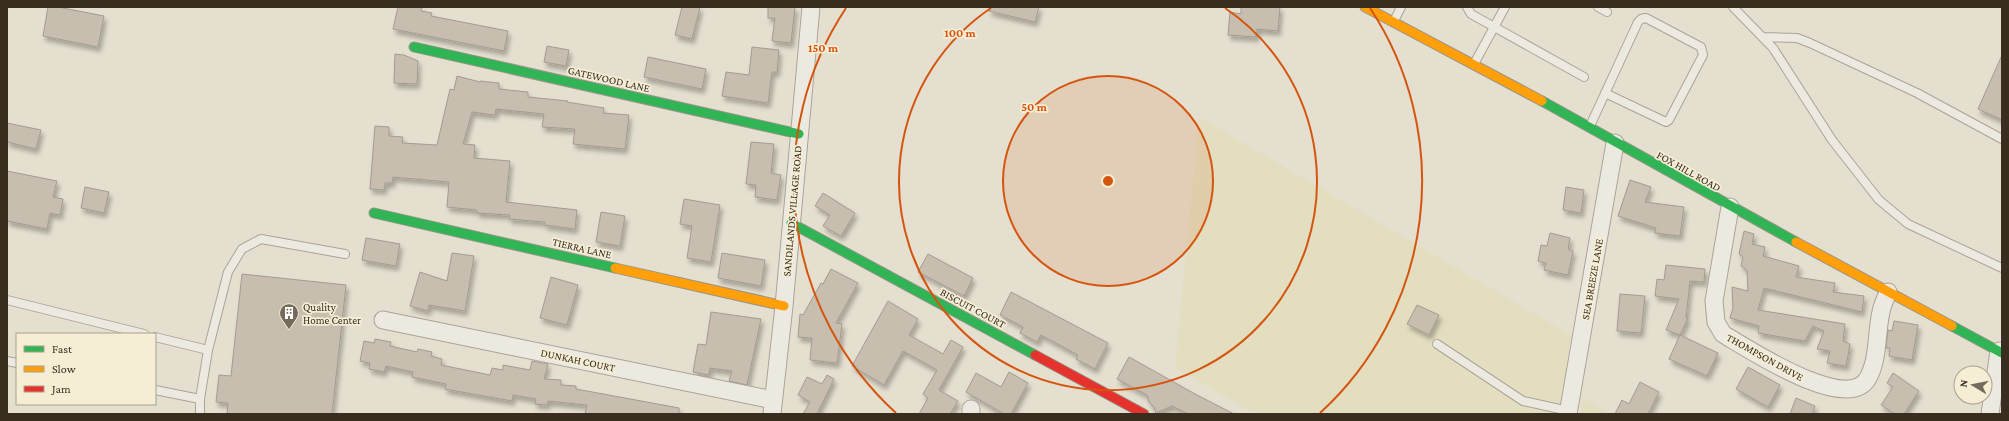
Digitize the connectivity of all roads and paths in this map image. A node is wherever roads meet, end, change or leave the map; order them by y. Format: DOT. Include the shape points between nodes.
graph roads {
  1 [pos="811,7"];
  2 [pos="1366,7"];
  3 [pos="1401,7"];
  4 [pos="1467,7"];
  5 [pos="1505,7"];
  6 [pos="1598,7"];
  7 [pos="1733,7"];
  8 [pos="1607,12"];
  9 [pos="1393,22"];
  10 [pos="1495,27"];
  11 [pos="1763,37"];
  12 [pos="414,47"];
  13 [pos="1473,65"];
  14 [pos="1584,77"];
  15 [pos="1605,93"];
  16 [pos="1589,126"];
  17 [pos="799,134"];
  18 [pos="2002,139"];
  19 [pos="1615,143"];
  20 [pos="1730,207"];
  21 [pos="374,213"];
  22 [pos="791,224"];
  23 [pos="345,254"];
  24 [pos="2002,268"];
  25 [pos="1888,292"];
  26 [pos="7,300"];
  27 [pos="784,306"];
  28 [pos="383,320"];
  29 [pos="140,333"];
  30 [pos="156,337"];
  31 [pos="1437,344"];
  32 [pos="208,350"];
  33 [pos="2000,352"];
  34 [pos="156,390"];
  35 [pos="200,399"];
  36 [pos="773,407"];
  37 [pos="1568,413"];
  38 [pos="200,414"];
  39 [pos="1144,414"];
  40 [pos="1990,414"];
  1 -- 17 [label="street, SANDILANDS VILLAGE ROAD"];
  2 -- 9 [label="street, FOX HILL ROAD"];
  3 -- 9 [label="lane"];
  4 -- 10 [label="lane" via="1471,14"];
  5 -- 10 [label="lane"];
  6 -- 8 [label="lane"];
  7 -- 11 [label="lane"];
  9 -- 13 [label="street, FOX HILL ROAD"];
  10 -- 13 [label="lane"];
  10 -- 14 [label="lane"];
  11 -- 18 [label="lane" via="1797,38 1810,43 1911,90"];
  11 -- 24 [label="lane" via="1773,48 1832,140 1879,200 1908,224"];
  12 -- 17 [label="street, GATEWOOD LANE"];
  13 -- 16 [label="street, FOX HILL ROAD"];
  15 -- 15 [label="lane" via="1641,19 1646,18 1701,47 1703,51 1670,120 1666,122"];
  15 -- 16 [label="lane"];
  16 -- 19 [label="street, FOX HILL ROAD"];
  17 -- 22 [label="street, SANDILANDS VILLAGE ROAD"];
  19 -- 20 [label="street, FOX HILL ROAD"];
  19 -- 37 [label="street, SEA BREEZE LANE"];
  20 -- 25 [label="street, FOX HILL ROAD"];
  20 -- 25 [label="street, THOMPSON DRIVE" via="1714,301 1716,322 1723,334 1800,378 1832,388 1860,385 1867,379 1872,370 1881,312"];
  21 -- 27 [label="street, TIERRA LANE"];
  22 -- 27 [label="street, SANDILANDS VILLAGE ROAD"];
  22 -- 39 [label="street, BISCUIT COURT"];
  23 -- 32 [label="lane" via="261,239 242,249 228,272"];
  25 -- 33 [label="street, FOX HILL ROAD"];
  26 -- 29 [label="lane"];
  27 -- 36 [label="street, SANDILANDS VILLAGE ROAD"];
  28 -- 36 [label="street, DUNKAH COURT"];
  30 -- 32 [label="lane"];
  31 -- 37 [label="lane" via="1523,401"];
  32 -- 35 [label="lane"];
  33 -- 40 [label="street"];
  34 -- 35 [label="lane"];
  35 -- 38 [label="lane"];
}
